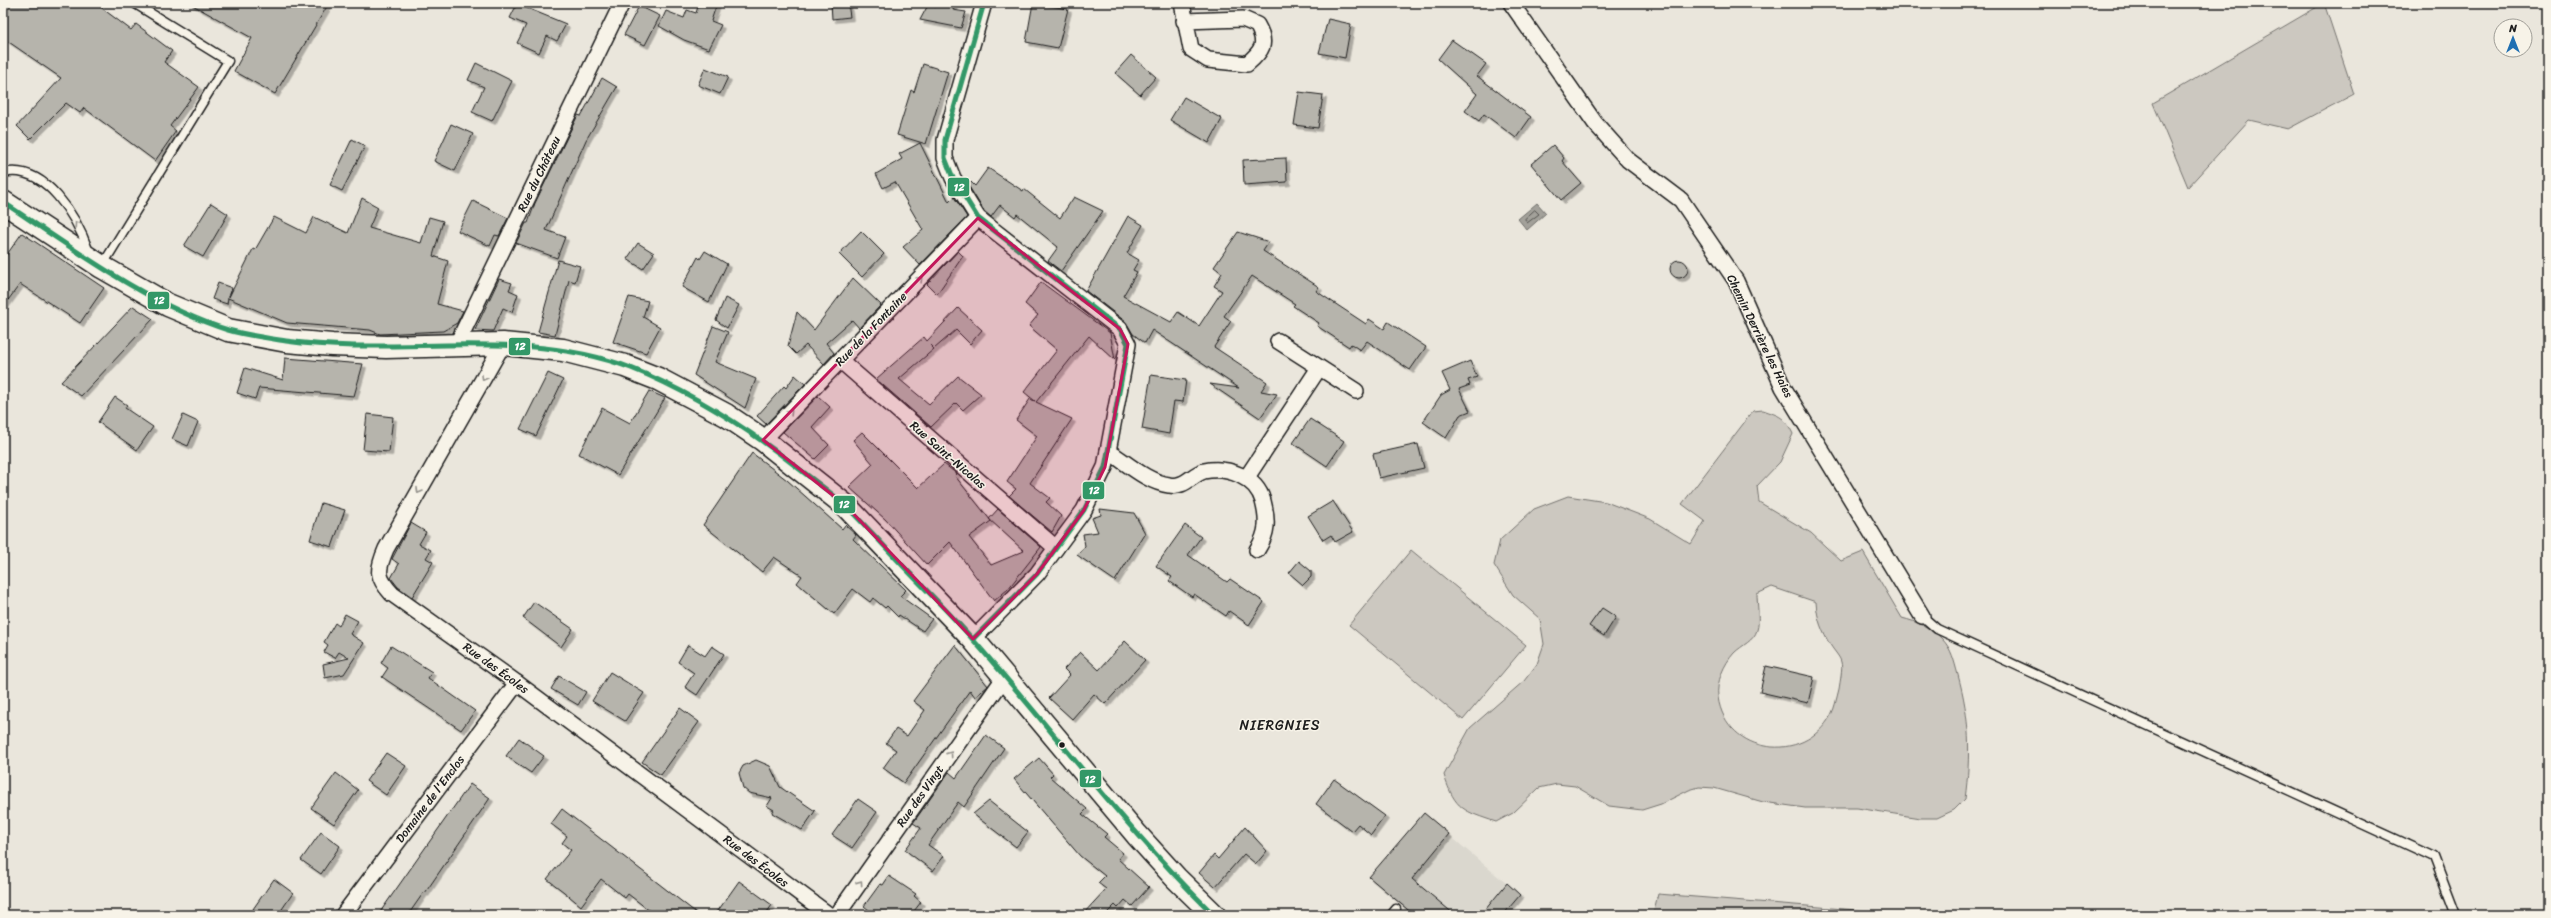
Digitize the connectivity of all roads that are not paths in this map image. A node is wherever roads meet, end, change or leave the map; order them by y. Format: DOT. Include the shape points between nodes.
graph roads {
  1 [pos="134,3"];
  2 [pos="622,3"];
  3 [pos="984,3"];
  4 [pos="1182,3"];
  5 [pos="1511,3"];
  6 [pos="1184,21"];
  7 [pos="3,173"];
  8 [pos="3,202"];
  9 [pos="978,218"];
  10 [pos="97,264"];
  11 [pos="1278,341"];
  12 [pos="503,344"];
  13 [pos="456,346"];
  14 [pos="841,361"];
  15 [pos="1319,368"];
  16 [pos="1356,391"];
  17 [pos="763,440"];
  18 [pos="1108,451"];
  19 [pos="1247,477"];
  20 [pos="1056,548"];
  21 [pos="1257,550"];
  22 [pos="1922,616"];
  23 [pos="973,639"];
  24 [pos="1004,678"];
  25 [pos="517,683"];
  26 [pos="344,915"];
  27 [pos="829,915"];
  28 [pos="837,915"];
  29 [pos="1214,915"];
  30 [pos="2456,915"];
  1 -- 10 [label="lane" via="228,62"];
  2 -- 13 [label="street, Rue du Château"];
  3 -- 9 [label="street" via="945,140 945,158 953,178"];
  4 -- 6 [label="street"];
  5 -- 22 [label="street, Chemin Derrière les Haies" via="1595,123 1628,160 1681,200 1736,281 1783,387"];
  6 -- 6 [label="street" via="1191,49 1208,60 1247,64 1260,53 1263,36 1257,25 1243,19"];
  10 -- 7 [label="lane, one-way" via="80,229 50,188 30,174 15,171"];
  8 -- 10 [label="street"];
  14 -- 9 [label="street, Rue de la Fontaine, one-way"];
  9 -- 18 [label="street" via="1120,329 1128,344"];
  10 -- 13 [label="street" via="168,305 228,330 286,341 332,346"];
  11 -- 15 [label="street"];
  12 -- 13 [label="street"];
  12 -- 17 [label="street" via="563,350 625,366 690,394"];
  12 -- 25 [label="street, Rue des Écoles, one-way" via="379,565 380,581 392,594"];
  17 -- 14 [label="street, Rue de la Fontaine, one-way"];
  14 -- 20 [label="street, Rue Saint-Nicolas"];
  15 -- 16 [label="street"];
  15 -- 19 [label="street"];
  17 -- 23 [label="street" via="845,505"];
  18 -- 19 [label="street" via="1158,483 1171,486 1184,484 1203,471 1224,470"];
  18 -- 20 [label="street" via="1106,467 1084,510"];
  19 -- 21 [label="street" via="1261,496 1267,517 1266,536"];
  20 -- 23 [label="street" via="1037,574"];
  22 -- 30 [label="lane" via="1937,629 2434,857"];
  23 -- 24 [label="street"];
  28 -- 24 [label="street, Rue des Vingt, one-way"];
  24 -- 29 [label="street" via="1137,835"];
  25 -- 26 [label="street, Domaine de l'Enclos"];
  25 -- 27 [label="street, Rue des Écoles"];
}
